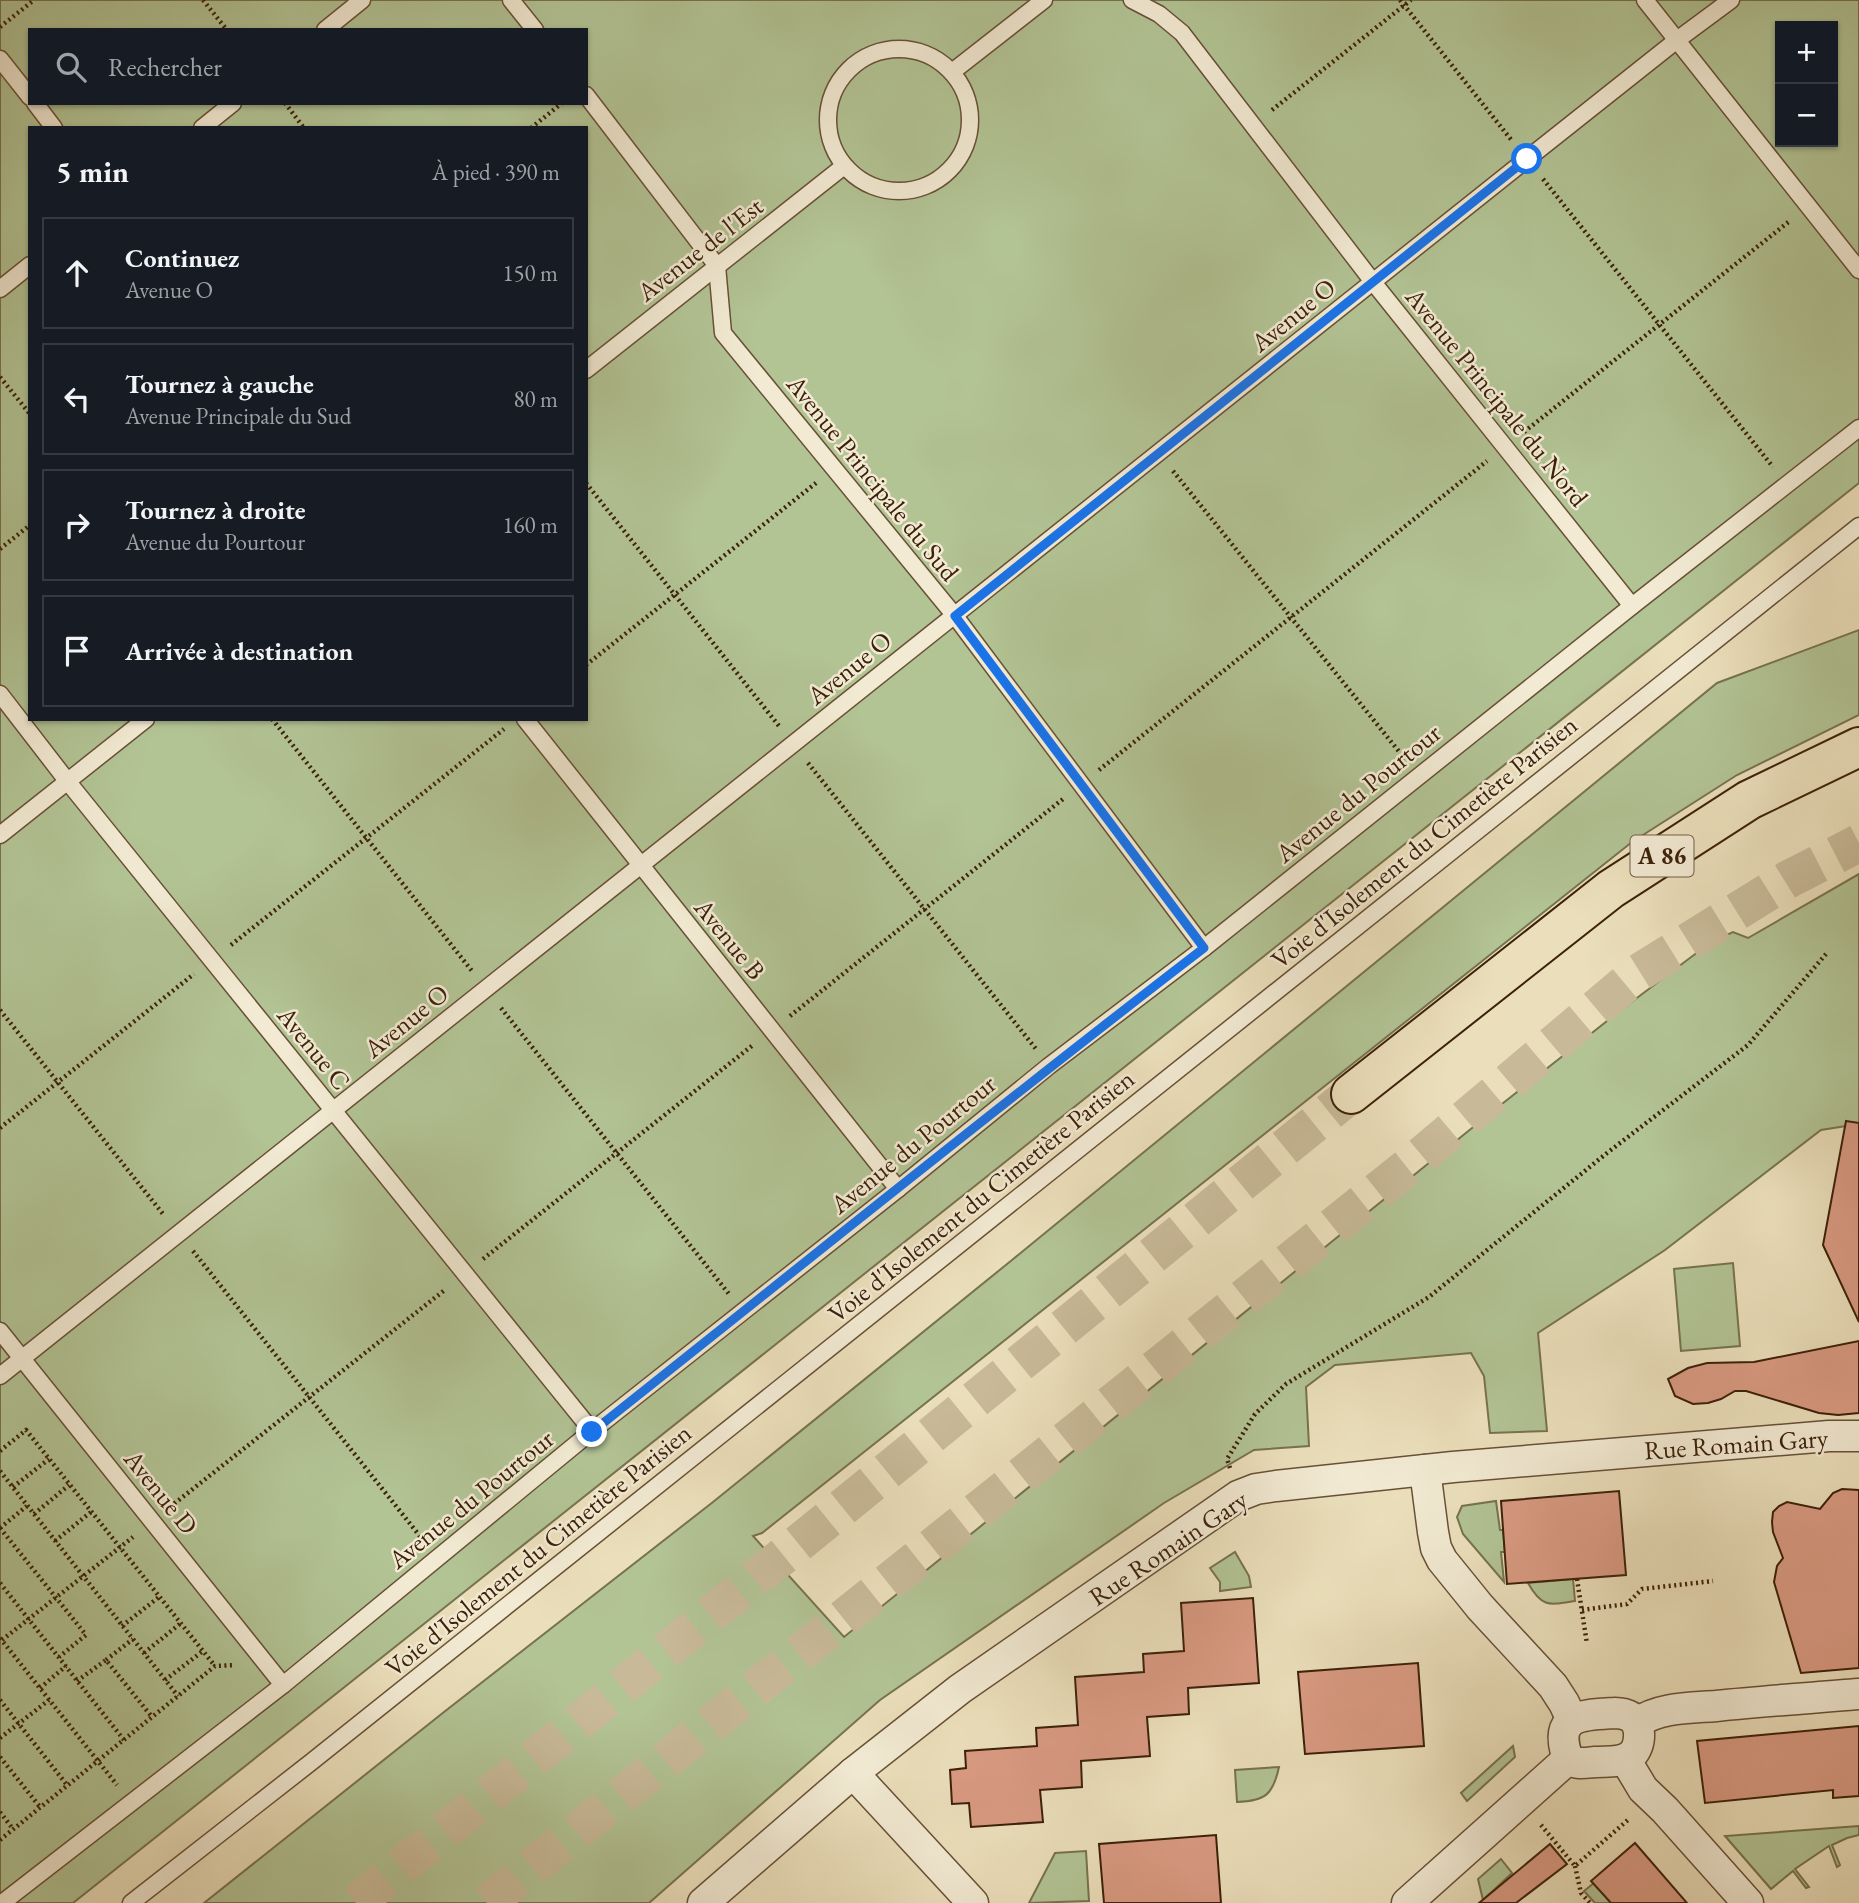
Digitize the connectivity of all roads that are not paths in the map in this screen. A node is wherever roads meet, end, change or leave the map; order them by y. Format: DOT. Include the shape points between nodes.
graph roads {
  1 [pos="362,0"];
  2 [pos="512,0"];
  3 [pos="1044,0"];
  4 [pos="1132,0"];
  5 [pos="1645,0"];
  6 [pos="1731,0"];
  7 [pos="327,28"];
  8 [pos="533,28"];
  9 [pos="1677,40"];
  10 [pos="0,59"];
  11 [pos="952,72"];
  12 [pos="28,94"];
  13 [pos="588,98"];
  14 [pos="37,105"];
  15 [pos="231,105"];
  16 [pos="52,126"];
  17 [pos="204,126"];
  18 [pos="844,166"];
  19 [pos="718,266"];
  20 [pos="28,267"];
  21 [pos="1859,270"];
  22 [pos="1373,282"];
  23 [pos="0,289"];
  24 [pos="588,368"];
  25 [pos="1859,428"];
  26 [pos="1859,526"];
  27 [pos="1632,606"];
  28 [pos="955,616"];
  29 [pos="0,694"];
  30 [pos="144,721"];
  31 [pos="527,721"];
  32 [pos="1859,747"];
  33 [pos="68,782"];
  34 [pos="0,835"];
  35 [pos="641,866"];
  36 [pos="1204,948"];
  37 [pos="1351,1094"];
  38 [pos="333,1111"];
  39 [pos="898,1189"];
  40 [pos="0,1331"];
  41 [pos="22,1359"];
  42 [pos="0,1376"];
  43 [pos="592,1432"];
  44 [pos="1859,1436"];
  45 [pos="1425,1470"];
  46 [pos="283,1685"];
  47 [pos="1859,1694"];
  48 [pos="1572,1720"];
  49 [pos="1637,1723"];
  50 [pos="1568,1759"];
  51 [pos="1625,1759"];
  52 [pos="853,1773"];
  53 [pos="2,1903"];
  54 [pos="131,1903"];
  55 [pos="703,1903"];
  56 [pos="973,1903"];
  57 [pos="1408,1903"];
  58 [pos="1748,1903"];
  1 -- 7 [label="lane"];
  2 -- 8 [label="lane"];
  3 -- 11 [label="lane"];
  4 -- 22 [label="lane, Avenue Principale du Nord" via="1182,33"];
  5 -- 9 [label="lane"];
  6 -- 9 [label="lane, Avenue O"];
  9 -- 21 [label="lane"];
  9 -- 22 [label="lane, Avenue O"];
  10 -- 12 [label="lane"];
  11 -- 18 [label="lane" via="930,55 907,49 883,50 861,60 843,76 831,97 832,145"];
  11 -- 18 [label="lane" via="964,89 971,112 961,158 946,175 905,192 882,190 861,181"];
  13 -- 19 [label="lane"];
  14 -- 16 [label="lane"];
  15 -- 17 [label="lane"];
  18 -- 19 [label="lane, Avenue de l'Est"];
  19 -- 24 [label="lane, Avenue de l'Est"];
  19 -- 28 [label="lane, Avenue Principale du Sud" via="723,333"];
  20 -- 23 [label="lane"];
  22 -- 27 [label="lane, Avenue Principale du Nord"];
  22 -- 28 [label="lane, Avenue O"];
  25 -- 27 [label="lane, Avenue du Pourtour"];
  26 -- 54 [label="lane, Voie d'Isolement du Cimetière Parisien"];
  27 -- 36 [label="lane, Avenue du Pourtour"];
  28 -- 35 [label="lane, Avenue O"];
  28 -- 36 [label="lane, Avenue Principale du Sud"];
  29 -- 33 [label="lane, Avenue C"];
  30 -- 33 [label="lane"];
  31 -- 35 [label="lane, Avenue B"];
  32 -- 37 [label="highway, A 86" via="1749,800 1611,889"];
  33 -- 34 [label="lane"];
  33 -- 38 [label="lane, Avenue C"];
  35 -- 38 [label="lane, Avenue O"];
  35 -- 39 [label="lane, Avenue B"];
  36 -- 39 [label="lane, Avenue du Pourtour"];
  38 -- 41 [label="lane, Avenue O"];
  38 -- 43 [label="lane, Avenue C"];
  39 -- 43 [label="lane, Avenue du Pourtour"];
  40 -- 41 [label="lane, Avenue D"];
  41 -- 42 [label="lane, Avenue O"];
  41 -- 46 [label="lane, Avenue D"];
  43 -- 46 [label="lane, Avenue du Pourtour"];
  44 -- 45 [label="street, Rue Romain Gary"];
  45 -- 48 [label="street" via="1436,1548 1442,1560 1552,1686"];
  45 -- 52 [label="street, Rue Romain Gary" via="1256,1489 1238,1496 960,1689"];
  46 -- 53 [label="lane, Avenue du Pourtour"];
  47 -- 49 [label="street" via="1682,1709"];
  48 -- 49 [label="street" via="1623,1713"];
  48 -- 50 [label="street" via="1563,1732"];
  49 -- 51 [label="street" via="1636,1749"];
  50 -- 51 [label="street" via="1578,1763"];
  50 -- 57 [label="street"];
  51 -- 58 [label="street" via="1643,1789"];
  52 -- 55 [label="street, Rue Romain Gary"];
  52 -- 56 [label="street"];
}
